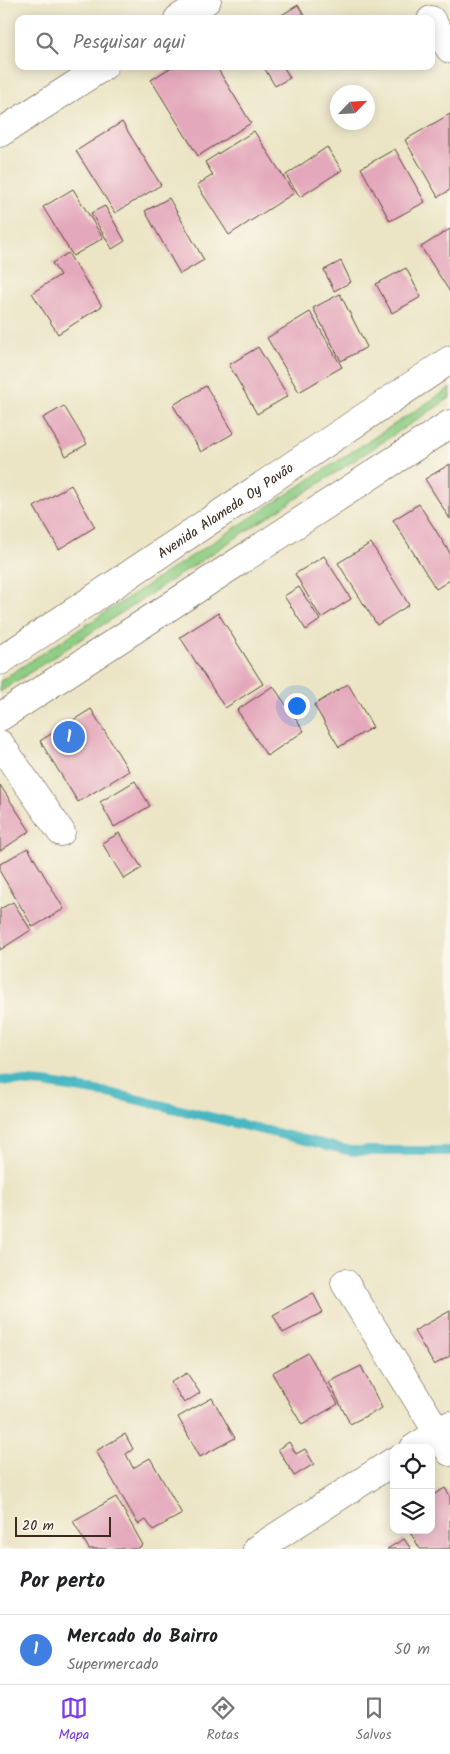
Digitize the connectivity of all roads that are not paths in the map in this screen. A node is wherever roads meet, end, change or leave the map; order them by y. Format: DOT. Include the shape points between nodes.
graph roads {
  1 [pos="207,0"];
  2 [pos="418,0"];
  3 [pos="184,15"];
  4 [pos="428,15"];
  5 [pos="435,25"];
  6 [pos="450,48"];
  7 [pos="98,70"];
  8 [pos="0,133"];
  9 [pos="450,360"];
  10 [pos="450,424"];
  11 [pos="0,661"];
  12 [pos="0,717"];
  13 [pos="0,744"];
  14 [pos="61,832"];
  15 [pos="345,1282"];
  16 [pos="446,1437"];
  17 [pos="426,1444"];
  18 [pos="390,1464"];
  19 [pos="257,1549"];
  1 -- 3 [label="street"];
  2 -- 4 [label="street"];
  5 -- 6 [label="street"];
  7 -- 8 [label="street"];
  9 -- 11 [label="street, Avenida Alameda Oy Pavão"];
  10 -- 12 [label="street"];
  13 -- 14 [label="street"];
  15 -- 16 [label="street"];
  16 -- 17 [label="street"];
  18 -- 19 [label="street"];
}
